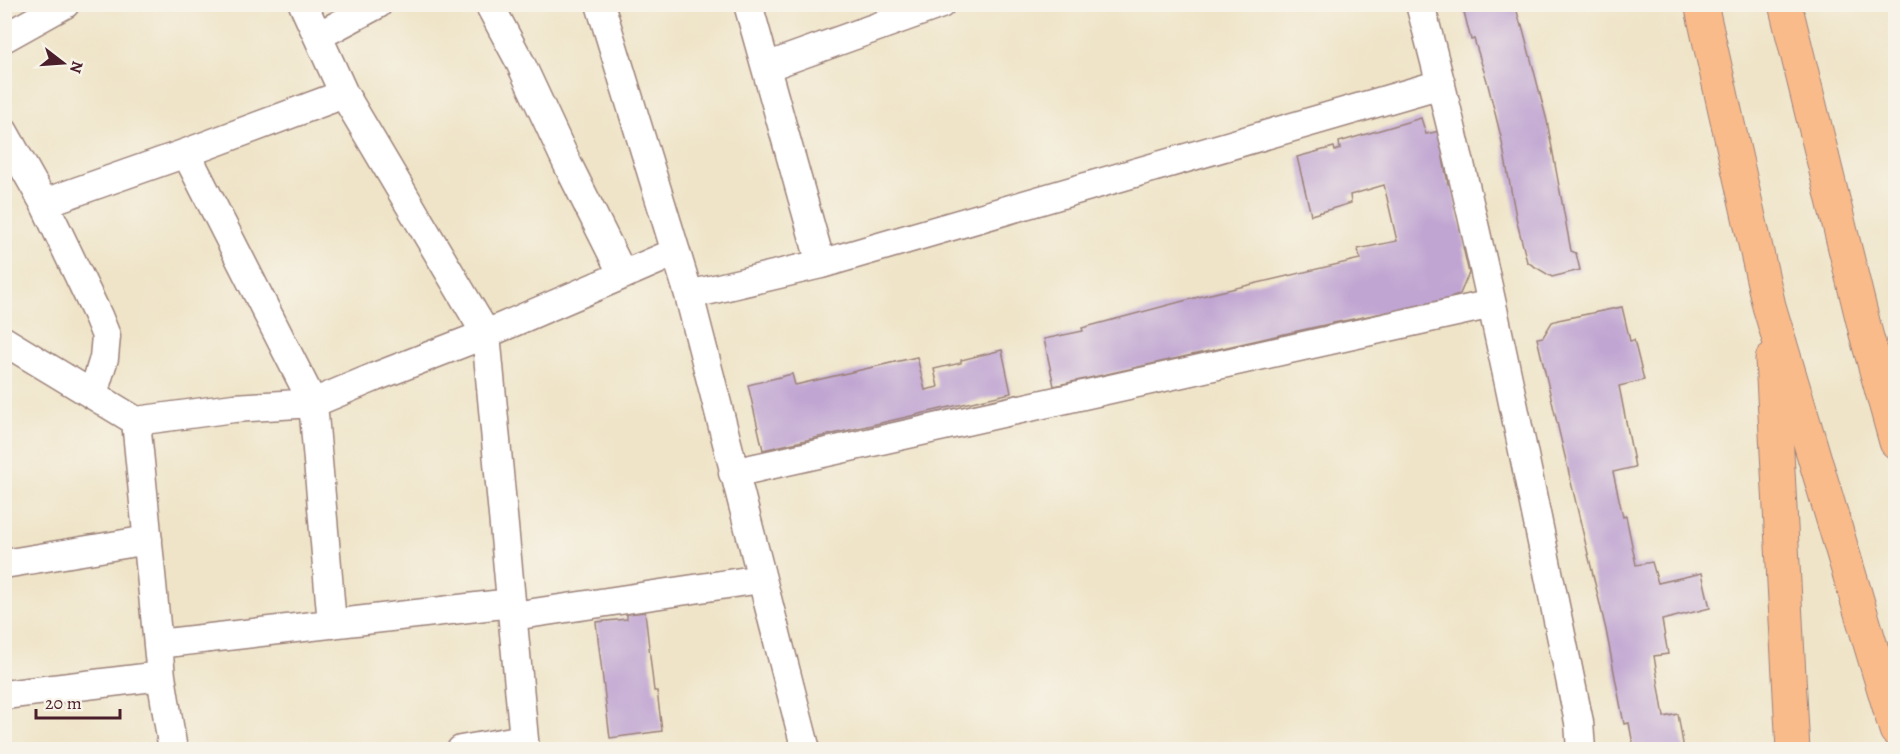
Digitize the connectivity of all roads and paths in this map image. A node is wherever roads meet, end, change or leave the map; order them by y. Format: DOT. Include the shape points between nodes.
graph roads {
  1 [pos="303,4"];
  2 [pos="378,4"];
  3 [pos="489,4"];
  4 [pos="600,4"];
  5 [pos="748,4"];
  6 [pos="940,4"];
  7 [pos="1420,4"];
  8 [pos="1701,4"];
  9 [pos="1785,4"];
  10 [pos="59,6"];
  11 [pos="318,36"];
  12 [pos="4,38"];
  13 [pos="766,67"];
  14 [pos="1442,84"];
  15 [pos="344,94"];
  16 [pos="4,132"];
  17 [pos="186,153"];
  18 [pos="44,203"];
  19 [pos="676,252"];
  20 [pos="821,264"];
  21 [pos="623,275"];
  22 [pos="689,295"];
  23 [pos="1492,304"];
  24 [pos="1769,306"];
  25 [pos="486,334"];
  26 [pos="1866,334"];
  27 [pos="4,340"];
  28 [pos="93,394"];
  29 [pos="313,403"];
  30 [pos="1896,406"];
  31 [pos="136,421"];
  32 [pos="1896,442"];
  33 [pos="733,473"];
  34 [pos="148,540"];
  35 [pos="4,564"];
  36 [pos="761,579"];
  37 [pos="512,610"];
  38 [pos="332,624"];
  39 [pos="158,645"];
  40 [pos="161,676"];
  41 [pos="4,695"];
  42 [pos="1896,730"];
  43 [pos="525,744"];
  44 [pos="173,750"];
  45 [pos="461,750"];
  46 [pos="806,750"];
  47 [pos="1581,750"];
  48 [pos="1793,750"];
  1 -- 11 [label="street"];
  2 -- 11 [label="street"];
  3 -- 21 [label="street"];
  4 -- 19 [label="street"];
  5 -- 13 [label="street"];
  6 -- 13 [label="street"];
  7 -- 14 [label="street"];
  8 -- 24 [label="highway"];
  9 -- 26 [label="highway"];
  10 -- 12 [label="street"];
  11 -- 15 [label="street"];
  13 -- 20 [label="street"];
  14 -- 20 [label="street"];
  14 -- 23 [label="street"];
  15 -- 17 [label="street"];
  15 -- 25 [label="street"];
  16 -- 18 [label="street"];
  17 -- 18 [label="street"];
  17 -- 29 [label="street"];
  18 -- 28 [label="street" via="106,336"];
  19 -- 21 [label="street"];
  19 -- 22 [label="street"];
  20 -- 22 [label="street"];
  21 -- 25 [label="street"];
  22 -- 33 [label="street"];
  23 -- 33 [label="street"];
  23 -- 47 [label="street" via="1579,722"];
  24 -- 42 [label="highway"];
  24 -- 48 [label="highway"];
  25 -- 29 [label="street"];
  25 -- 37 [label="street"];
  26 -- 30 [label="highway"];
  26 -- 32 [label="highway"];
  27 -- 28 [label="street"];
  28 -- 31 [label="street"];
  29 -- 31 [label="street" via="234,408"];
  29 -- 38 [label="street"];
  31 -- 34 [label="street"];
  33 -- 36 [label="street"];
  34 -- 35 [label="street"];
  34 -- 39 [label="street"];
  36 -- 37 [label="street"];
  36 -- 46 [label="street"];
  37 -- 38 [label="street"];
  37 -- 43 [label="street"];
  38 -- 39 [label="street"];
  39 -- 40 [label="street"];
  40 -- 41 [label="street"];
  40 -- 44 [label="street"];
  43 -- 45 [label="street"];
}
